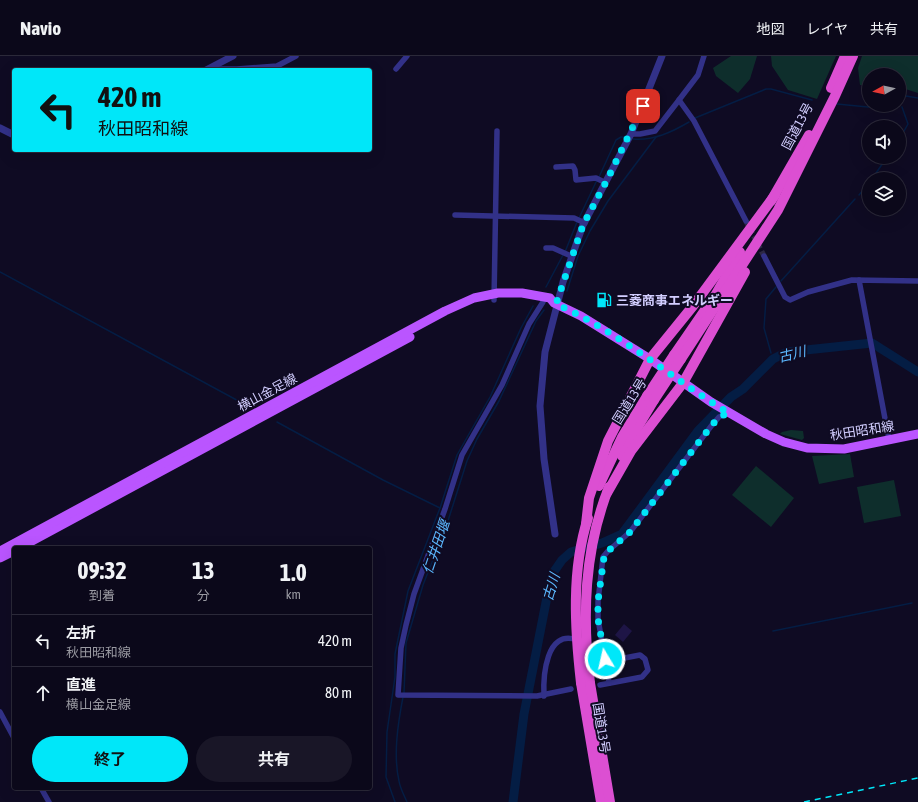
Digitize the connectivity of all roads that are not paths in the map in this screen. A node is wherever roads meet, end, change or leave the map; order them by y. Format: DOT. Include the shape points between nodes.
graph roads {
  1 [pos="233,56"];
  2 [pos="296,56"];
  3 [pos="406,56"];
  4 [pos="662,56"];
  5 [pos="704,56"];
  6 [pos="845,56"];
  7 [pos="853,56"];
  8 [pos="209,68"];
  9 [pos="230,68"];
  10 [pos="396,68"];
  11 [pos="679,100"];
  12 [pos="0,128"];
  13 [pos="497,131"];
  14 [pos="12,133"];
  15 [pos="631,134"];
  16 [pos="556,167"];
  17 [pos="601,181"];
  18 [pos="775,195"];
  19 [pos="778,210"];
  20 [pos="455,215"];
  21 [pos="495,216"];
  22 [pos="581,220"];
  23 [pos="746,221"];
  24 [pos="546,248"];
  25 [pos="567,254"];
  26 [pos="764,256"];
  27 [pos="859,280"];
  28 [pos="918,281"];
  29 [pos="494,297"];
  30 [pos="543,302"];
  31 [pos="555,303"];
  32 [pos="678,357"];
  33 [pos="650,359"];
  34 [pos="683,383"];
  35 [pos="650,398"];
  36 [pos="729,413"];
  37 [pos="918,434"];
  38 [pos="889,440"];
  39 [pos="607,493"];
  40 [pos="586,524"];
  41 [pos="555,534"];
  42 [pos="588,540"];
  43 [pos="23,546"];
  44 [pos="0,551"];
  45 [pos="12,552"];
  46 [pos="585,554"];
  47 [pos="0,558"];
  48 [pos="577,640"];
  49 [pos="605,659"];
  50 [pos="588,665"];
  51 [pos="607,667"];
  52 [pos="591,683"];
  53 [pos="609,683"];
  54 [pos="571,689"];
  55 [pos="544,696"];
  56 [pos="0,712"];
  57 [pos="12,734"];
  58 [pos="42,790"];
  59 [pos="48,802"];
  60 [pos="601,802"];
  61 [pos="610,802"];
  1 -- 8 [label="street"];
  2 -- 9 [label="street" via="277,66"];
  3 -- 10 [label="street"];
  4 -- 15 [label="street"];
  5 -- 11 [label="street" via="698,75"];
  6 -- 18 [label="highway, 国道13号" via="807,137"];
  7 -- 19 [label="highway, 国道13号"];
  11 -- 15 [label="street" via="655,131"];
  11 -- 23 [label="street" via="694,121"];
  12 -- 14 [label="street"];
  13 -- 21 [label="street"];
  15 -- 17 [label="street"];
  16 -- 17 [label="street" via="573,166 576,180"];
  17 -- 22 [label="street"];
  18 -- 32 [label="highway, 国道13号"];
  18 -- 33 [label="highway" via="693,306"];
  19 -- 32 [label="highway, 国道13号"];
  19 -- 34 [label="highway" via="724,313"];
  20 -- 21 [label="street"];
  21 -- 22 [label="street"];
  21 -- 29 [label="street"];
  22 -- 25 [label="street"];
  24 -- 25 [label="street"];
  25 -- 31 [label="street"];
  26 -- 27 [label="street" via="785,297 790,300 830,285"];
  27 -- 28 [label="street"];
  27 -- 38 [label="street"];
  29 -- 30 [label="main road, 横山金足線"];
  29 -- 31 [label="main road, 横山金足線" via="530,294 550,298"];
  29 -- 43 [label="main road, 横山金足線" via="455,312"];
  29 -- 44 [label="main road, 横山金足線" via="466,302 439,315"];
  30 -- 31 [label="main road, 横山金足線"];
  30 -- 55 [label="street" via="528,324 502,384 462,455 414,594 401,648 398,695"];
  31 -- 33 [label="main road, 横山金足線" via="581,316"];
  31 -- 41 [label="street" via="545,352 540,406 544,459"];
  32 -- 35 [label="highway, 国道13号, bridge"];
  33 -- 34 [label="main road, 横山金足線"];
  33 -- 40 [label="highway" via="608,441 589,498"];
  34 -- 36 [label="main road, 秋田昭和線"];
  34 -- 39 [label="highway" via="631,451"];
  35 -- 39 [label="highway, 国道13号"];
  35 -- 40 [label="highway, 国道13号" via="622,437 610,459"];
  36 -- 38 [label="main road, 秋田昭和線" via="784,442 807,448 844,449"];
  36 -- 49 [label="street" via="719,417 712,425 630,532 604,557 598,619"];
  37 -- 38 [label="main road, 秋田昭和線"];
  39 -- 42 [label="highway, 国道13号"];
  40 -- 42 [label="highway, 国道13号"];
  42 -- 46 [label="highway, 国道13号"];
  45 -- 47 [label="main road"];
  46 -- 48 [label="highway, 国道13号" via="577,592"];
  46 -- 50 [label="highway, 国道13号"];
  48 -- 52 [label="highway, 国道13号"];
  48 -- 55 [label="street" via="570,638 555,643 550,651"];
  50 -- 52 [label="highway, 国道13号"];
  50 -- 53 [label="street" via="640,656 645,659 648,670 644,676"];
  51 -- 53 [label="street"];
  52 -- 53 [label="street"];
  52 -- 60 [label="highway, 国道13号, bridge"];
  52 -- 61 [label="highway, 国道13号, bridge"];
  54 -- 55 [label="street"];
  56 -- 57 [label="street"];
  58 -- 59 [label="street"];
}
